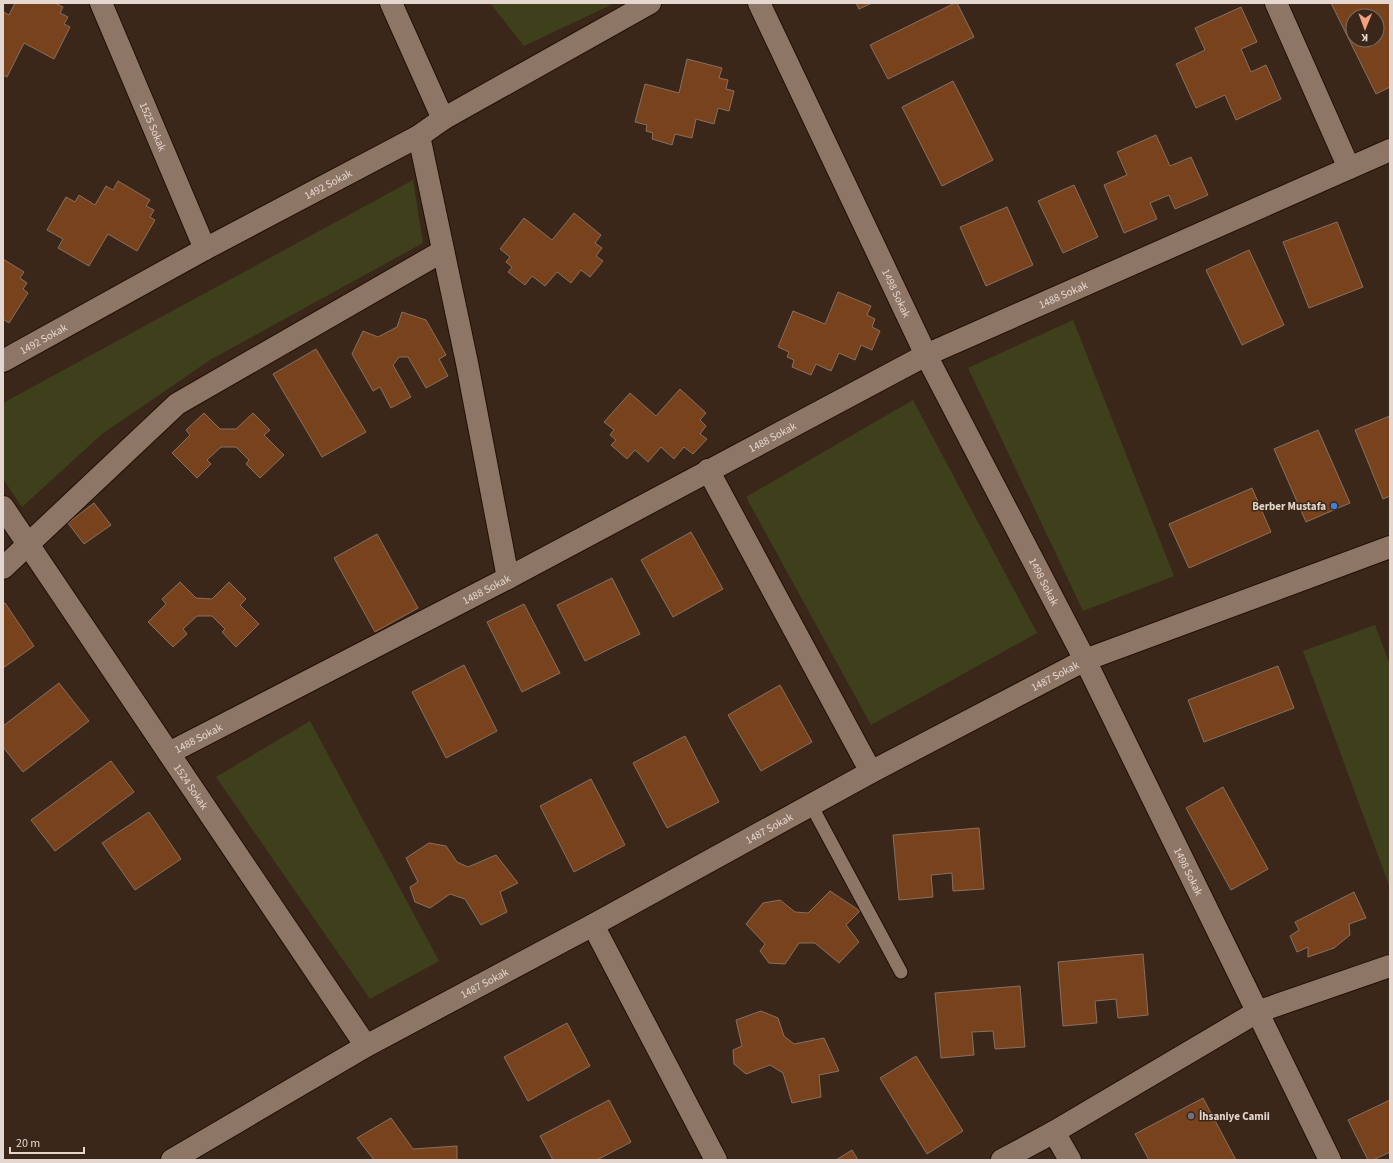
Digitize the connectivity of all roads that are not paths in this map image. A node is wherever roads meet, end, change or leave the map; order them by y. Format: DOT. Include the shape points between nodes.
graph roads {
  1 [pos="101,3"];
  2 [pos="392,3"];
  3 [pos="650,3"];
  4 [pos="759,3"];
  5 [pos="1276,3"];
  6 [pos="443,119"];
  7 [pos="419,136"];
  8 [pos="1390,150"];
  9 [pos="1349,168"];
  10 [pos="205,249"];
  11 [pos="443,251"];
  12 [pos="926,355"];
  13 [pos="3,361"];
  14 [pos="708,470"];
  15 [pos="3,507"];
  16 [pos="29,545"];
  17 [pos="1390,547"];
  18 [pos="3,568"];
  19 [pos="508,578"];
  20 [pos="1085,660"];
  21 [pos="169,753"];
  22 [pos="871,772"];
  23 [pos="811,805"];
  24 [pos="593,925"];
  25 [pos="1390,966"];
  26 [pos="901,972"];
  27 [pos="1257,1012"];
  28 [pos="366,1046"];
  29 [pos="1054,1132"];
  30 [pos="172,1160"];
  31 [pos="716,1160"];
  32 [pos="1002,1160"];
  33 [pos="1070,1160"];
  34 [pos="1330,1160"];
  1 -- 10 [label="street, 1525 Sokak"];
  2 -- 6 [label="street"];
  3 -- 6 [label="street, 1492 Sokak"];
  4 -- 12 [label="street, 1498 Sokak"];
  5 -- 9 [label="street"];
  6 -- 7 [label="street, 1492 Sokak"];
  7 -- 10 [label="street, 1492 Sokak"];
  7 -- 11 [label="street"];
  8 -- 9 [label="street, 1488 Sokak"];
  9 -- 12 [label="street, 1488 Sokak"];
  10 -- 13 [label="street, 1492 Sokak"];
  11 -- 16 [label="street" via="177,404"];
  11 -- 19 [label="street"];
  12 -- 14 [label="street, 1488 Sokak"];
  12 -- 20 [label="street, 1498 Sokak"];
  14 -- 19 [label="street, 1488 Sokak"];
  14 -- 22 [label="street"];
  15 -- 16 [label="street, 1524 Sokak"];
  16 -- 18 [label="street"];
  16 -- 21 [label="street, 1524 Sokak"];
  17 -- 20 [label="street, 1487 Sokak"];
  19 -- 21 [label="street, 1488 Sokak"];
  20 -- 22 [label="street, 1487 Sokak"];
  20 -- 27 [label="street, 1498 Sokak"];
  21 -- 28 [label="street, 1524 Sokak"];
  22 -- 23 [label="street, 1487 Sokak"];
  23 -- 24 [label="street, 1487 Sokak"];
  23 -- 26 [label="lane"];
  24 -- 28 [label="street, 1487 Sokak"];
  24 -- 31 [label="street"];
  25 -- 27 [label="street"];
  27 -- 29 [label="street"];
  27 -- 34 [label="street, 1498 Sokak"];
  28 -- 30 [label="street, 1487 Sokak"];
  29 -- 32 [label="street"];
  29 -- 33 [label="street"];
}
